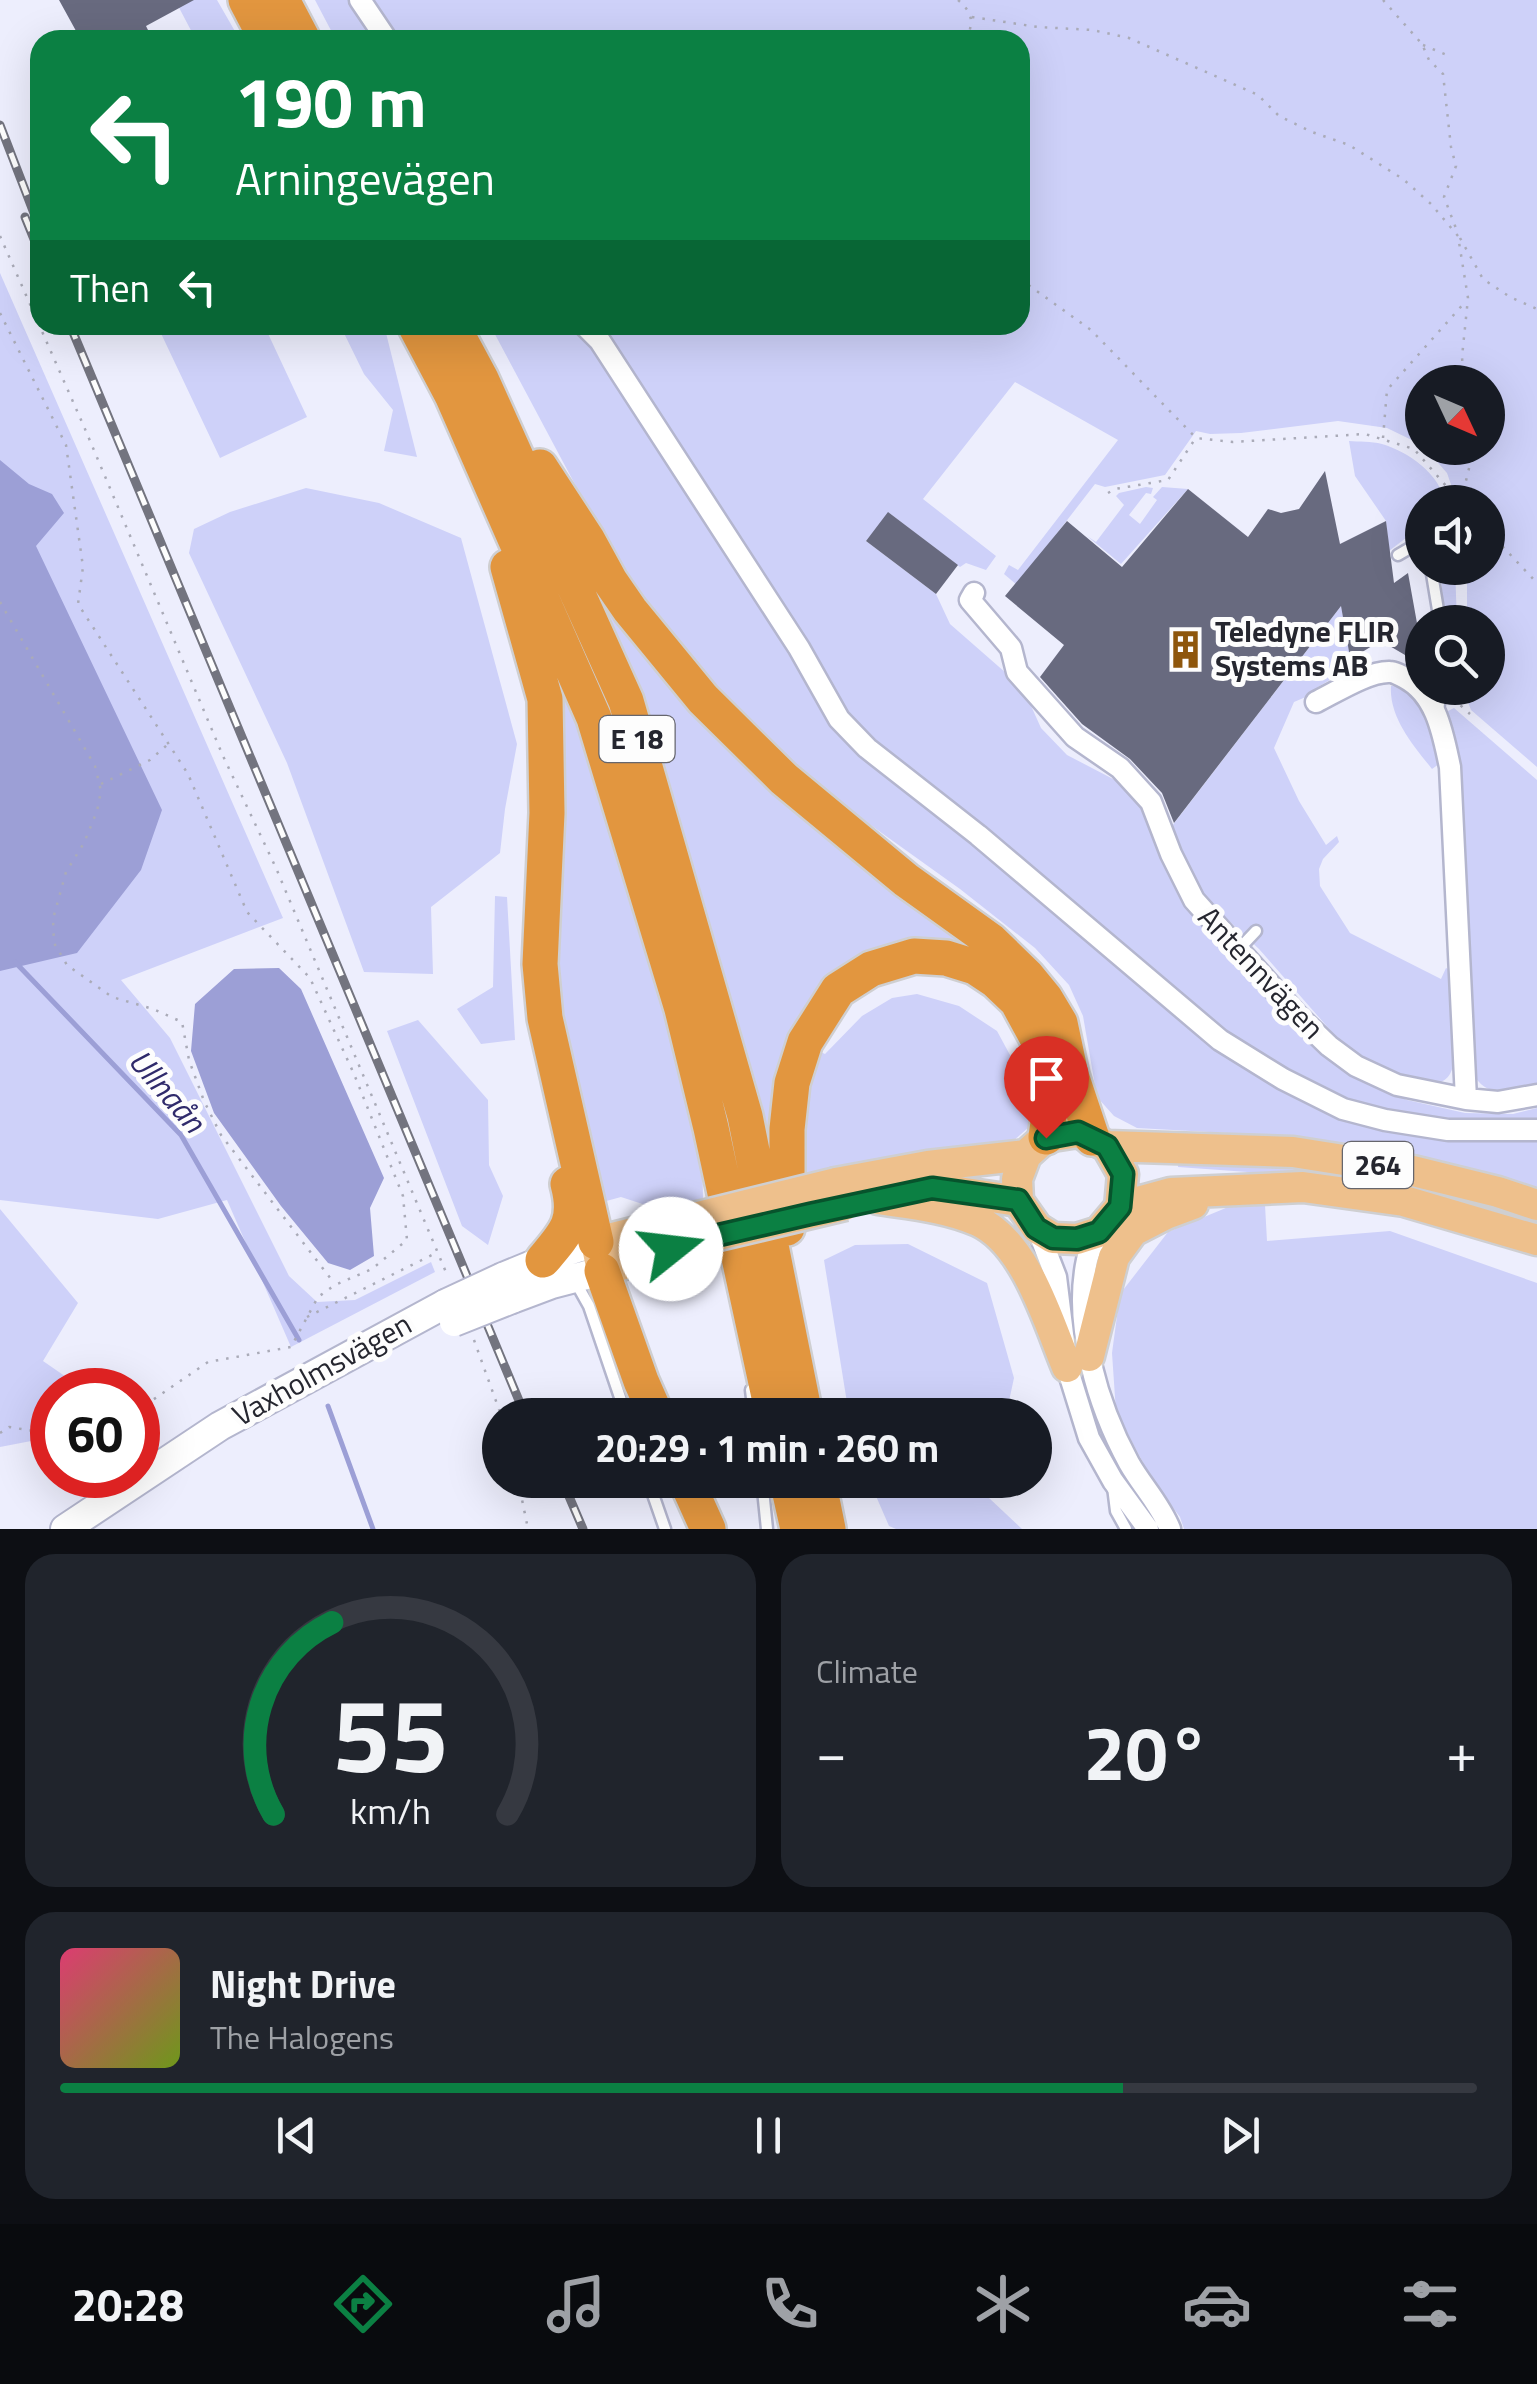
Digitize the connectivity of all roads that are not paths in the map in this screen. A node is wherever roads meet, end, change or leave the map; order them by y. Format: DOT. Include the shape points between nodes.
graph roads {
  1 [pos="246,0"];
  2 [pos="282,0"];
  3 [pos="360,0"];
  4 [pos="261,30"];
  5 [pos="298,30"];
  6 [pos="381,30"];
  7 [pos="423,335"];
  8 [pos="454,335"];
  9 [pos="594,335"];
  10 [pos="466,387"];
  11 [pos="1405,551"];
  12 [pos="1398,555"];
  13 [pos="974,593"];
  14 [pos="1316,702"];
  15 [pos="1439,705"];
  16 [pos="1437,718"];
  17 [pos="1256,931"];
  18 [pos="1239,949"];
  19 [pos="544,1018"];
  20 [pos="1537,1094"];
  21 [pos="1466,1099"];
  22 [pos="711,1128"];
  23 [pos="1537,1130"];
  24 [pos="1100,1142"];
  25 [pos="1036,1146"];
  26 [pos="1228,1191"];
  27 [pos="840,1194"];
  28 [pos="878,1199"];
  29 [pos="1018,1200"];
  30 [pos="1537,1205"];
  31 [pos="1120,1207"];
  32 [pos="1036,1228"];
  33 [pos="1099,1232"];
  34 [pos="1537,1240"];
  35 [pos="544,1260"];
  36 [pos="591,1264"];
  37 [pos="507,1288"];
  38 [pos="747,1356"];
  39 [pos="1078,1362"];
  40 [pos="749,1375"];
  41 [pos="620,1398"];
  42 [pos="648,1398"];
  43 [pos="752,1398"];
  44 [pos="769,1398"];
  45 [pos="802,1398"];
  46 [pos="803,1398"];
  47 [pos="1113,1481"];
  48 [pos="654,1498"];
  49 [pos="694,1498"];
  50 [pos="764,1498"];
  51 [pos="791,1498"];
  52 [pos="822,1498"];
  53 [pos="65,1529"];
  54 [pos="665,1529"];
  55 [pos="708,1529"];
  56 [pos="767,1529"];
  57 [pos="798,1529"];
  58 [pos="828,1529"];
  59 [pos="1126,1529"];
  60 [pos="1148,1529"];
  61 [pos="1170,1529"];
  1 -- 4 [label="highway"];
  2 -- 5 [label="highway"];
  3 -- 6 [label="street"];
  7 -- 10 [label="highway, E 18"];
  8 -- 10 [label="highway, E 18"];
  9 -- 23 [label="street" via="800,648 839,719 867,748 1220,1040 1283,1078 1343,1110 1385,1120 1448,1130"];
  10 -- 19 [label="highway" via="545,699"];
  10 -- 22 [label="highway, E 18" via="594,718"];
  10 -- 24 [label="highway" via="588,538 630,610 704,699 784,779 1027,976 1060,1023 1071,1074"];
  10 -- 45 [label="highway, E 18" via="626,700 745,1116"];
  11 -- 12 [label="lane"];
  13 -- 18 [label="street, Antennvägen" via="970,600 1011,648 1017,672 1074,737 1120,768 1151,802 1194,900"];
  14 -- 16 [label="street" via="1392,672 1411,681"];
  15 -- 16 [label="lane"];
  16 -- 21 [label="street" via="1450,767"];
  17 -- 18 [label="lane"];
  18 -- 21 [label="street, Antennvägen" via="1328,1046 1356,1066 1397,1085"];
  19 -- 35 [label="highway" via="537,1042 574,1215"];
  19 -- 36 [label="highway"];
  20 -- 21 [label="street, Antennvägen" via="1498,1102"];
  22 -- 38 [label="lane" via="710,1176"];
  22 -- 44 [label="highway, E 18"];
  24 -- 25 [label="main road, 264" via="1078,1132"];
  24 -- 30 [label="main road, 264" via="1293,1152 1413,1170"];
  24 -- 31 [label="main road" via="1123,1174"];
  25 -- 27 [label="main road, 264" via="928,1166"];
  25 -- 29 [label="main road" via="1017,1178"];
  25 -- 46 [label="highway" via="1049,1116 1042,1046 1017,1000 996,981 946,958 914,956 870,970 838,990 805,1042 788,1129 787,1259"];
  26 -- 31 [label="main road, 264" via="1171,1193"];
  26 -- 34 [label="main road, 264" via="1303,1187 1404,1200"];
  26 -- 39 [label="main road" via="1133,1231 1114,1257"];
  27 -- 28 [label="main road, 264"];
  27 -- 36 [label="main road, 264, bridge"];
  28 -- 29 [label="main road, 264" via="932,1188"];
  28 -- 39 [label="main road" via="981,1222 1010,1247"];
  29 -- 32 [label="main road"];
  31 -- 33 [label="main road"];
  32 -- 33 [label="main road" via="1053,1238"];
  32 -- 39 [label="street"];
  33 -- 39 [label="street" via="1087,1257"];
  35 -- 36 [label="main road, Vaxholmsvägen"];
  35 -- 36 [label="lane"];
  35 -- 37 [label="main road, Vaxholmsvägen"];
  36 -- 37 [label="main road"];
  36 -- 41 [label="lane" via="589,1306"];
  36 -- 42 [label="highway"];
  37 -- 53 [label="main road, Vaxholmsvägen, bridge" via="328,1367 220,1426"];
  39 -- 47 [label="street" via="1089,1438"];
  39 -- 61 [label="street"];
  40 -- 43 [label="lane"];
  47 -- 59 [label="lane"];
  47 -- 60 [label="street"];
  48 -- 54 [label="lane"];
  49 -- 55 [label="highway"];
  50 -- 56 [label="lane"];
  51 -- 57 [label="highway"];
  52 -- 58 [label="highway"];
}
